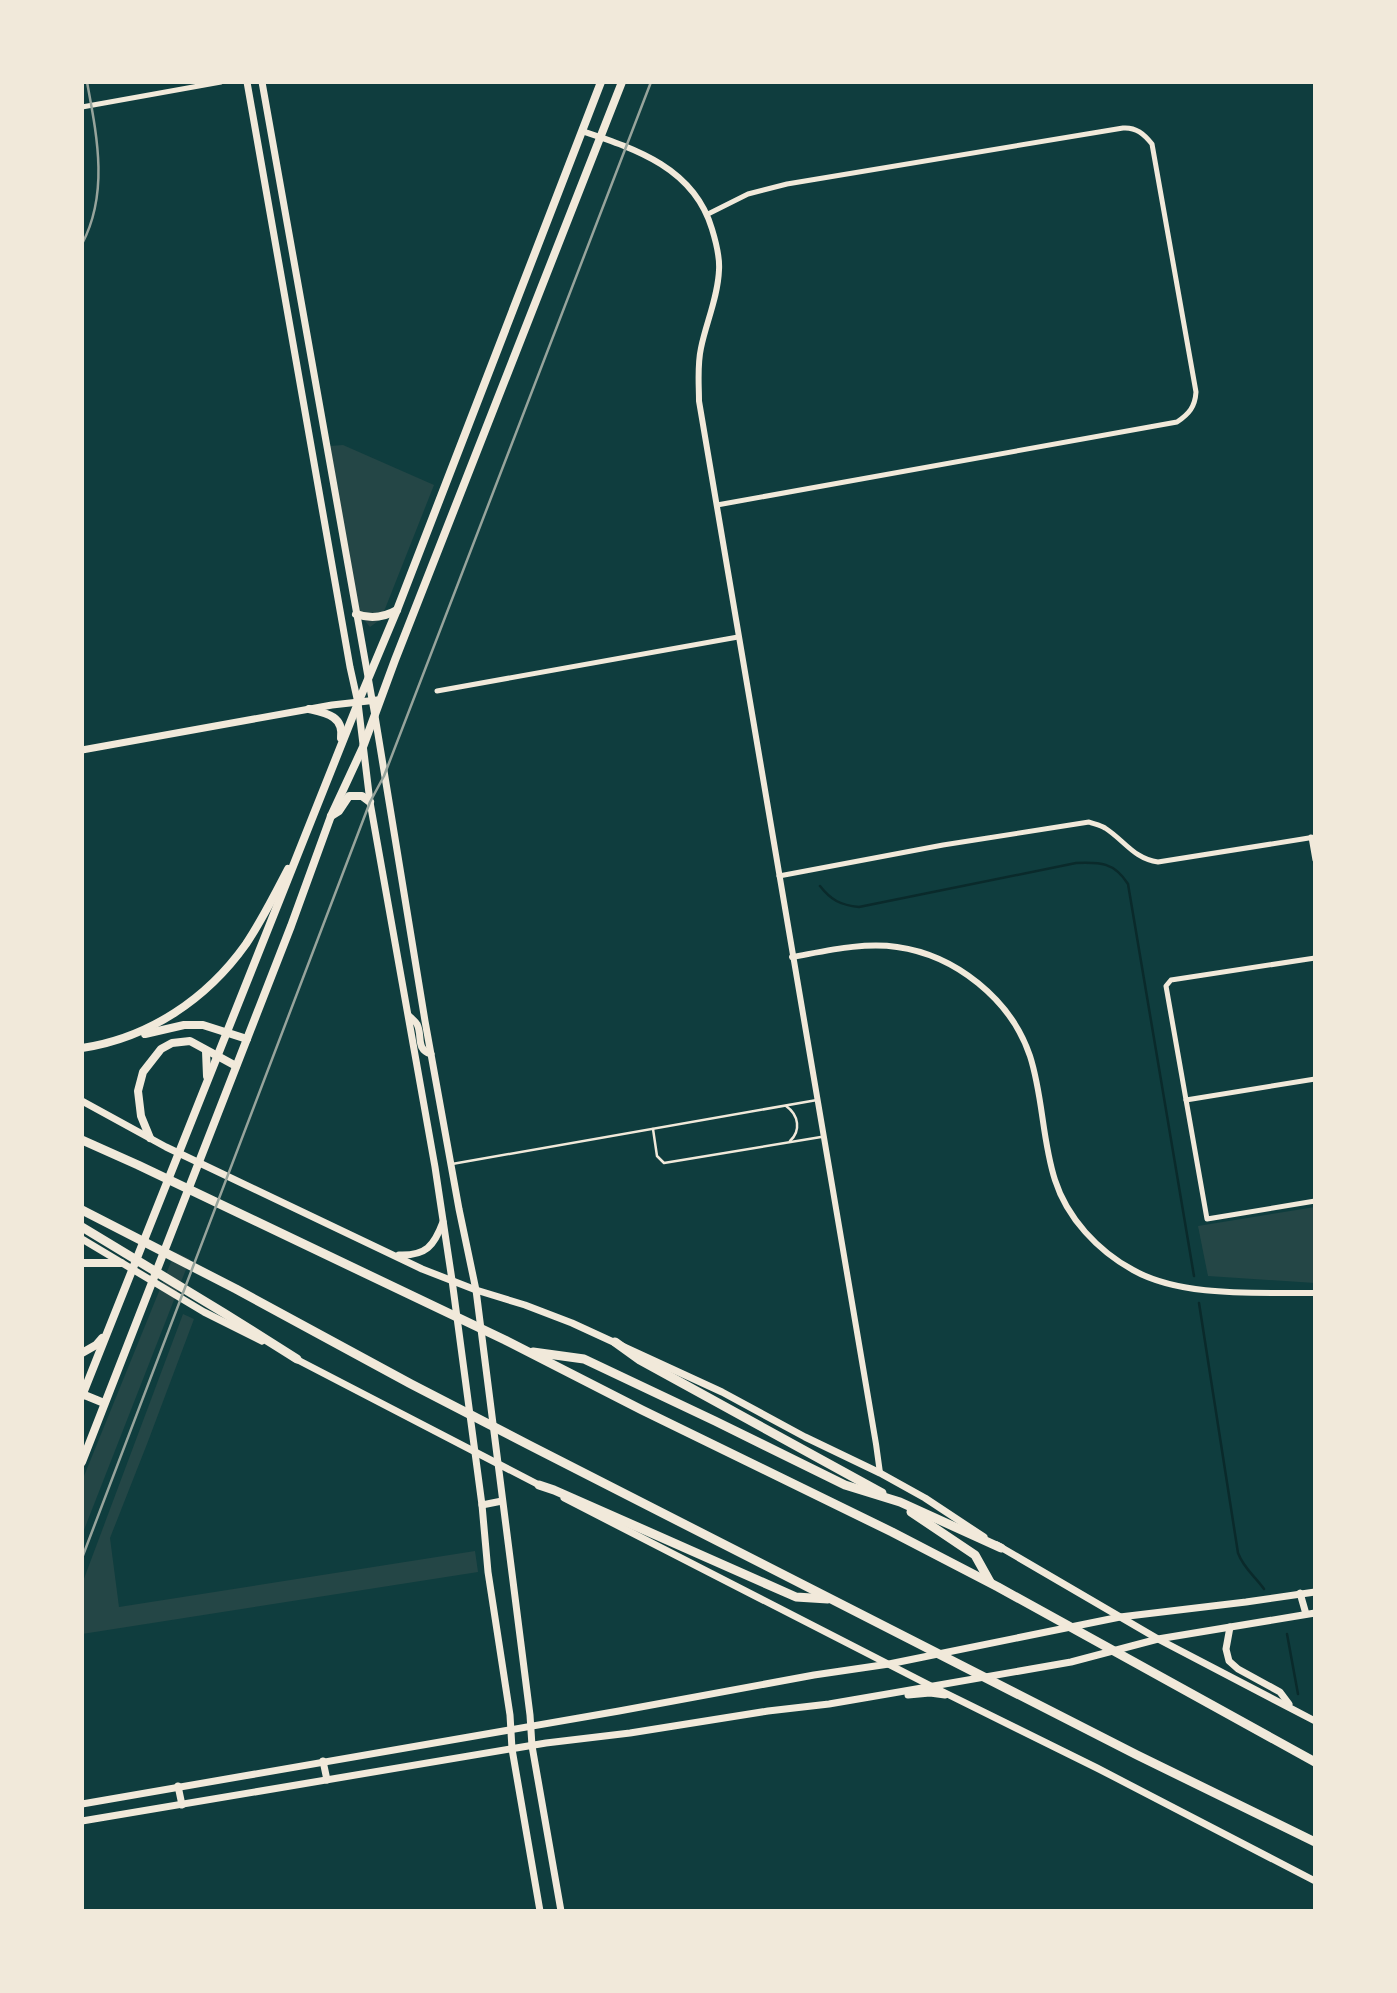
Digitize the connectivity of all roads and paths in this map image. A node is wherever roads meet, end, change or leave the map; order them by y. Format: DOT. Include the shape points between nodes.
graph roads {
  1 [pos="221,82"];
  2 [pos="247,82"];
  3 [pos="262,82"];
  4 [pos="601,82"];
  5 [pos="622,82"];
  6 [pos="82,107"];
  7 [pos="582,131"];
  8 [pos="601,138"];
  9 [pos="708,214"];
  10 [pos="305,326"];
  11 [pos="290,329"];
  12 [pos="307,340"];
  13 [pos="293,342"];
  14 [pos="717,505"];
  15 [pos="397,610"];
  16 [pos="356,614"];
  17 [pos="738,637"];
  18 [pos="368,681"];
  19 [pos="437,691"];
  20 [pos="376,700"];
  21 [pos="358,703"];
  22 [pos="309,709"];
  23 [pos="375,716"];
  24 [pos="363,747"];
  25 [pos="340,749"];
  26 [pos="82,750"];
  27 [pos="370,802"];
  28 [pos="331,816"];
  29 [pos="1313,837"];
  30 [pos="300,848"];
  31 [pos="1315,860"];
  32 [pos="779,876"];
  33 [pos="792,957"];
  34 [pos="1315,958"];
  35 [pos="408,1016"];
  36 [pos="226,1031"];
  37 [pos="247,1039"];
  38 [pos="120,1040"];
  39 [pos="82,1048"];
  40 [pos="206,1051"];
  41 [pos="431,1054"];
  42 [pos="218,1056"];
  43 [pos="236,1066"];
  44 [pos="208,1079"];
  45 [pos="1315,1079"];
  46 [pos="817,1100"];
  47 [pos="1186,1100"];
  48 [pos="82,1101"];
  49 [pos="786,1106"];
  50 [pos="653,1129"];
  51 [pos="824,1136"];
  52 [pos="150,1138"];
  53 [pos="82,1140"];
  54 [pos="788,1142"];
  55 [pos="451,1164"];
  56 [pos="435,1167"];
  57 [pos="1315,1200"];
  58 [pos="82,1210"];
  59 [pos="443,1221"];
  60 [pos="82,1227"];
  61 [pos="82,1239"];
  62 [pos="394,1255"];
  63 [pos="82,1263"];
  64 [pos="121,1263"];
  65 [pos="452,1280"];
  66 [pos="476,1290"];
  67 [pos="1315,1293"];
  68 [pos="106,1333"];
  69 [pos="615,1342"];
  70 [pos="525,1350"];
  71 [pos="82,1353"];
  72 [pos="297,1359"];
  73 [pos="82,1395"];
  74 [pos="104,1403"];
  75 [pos="82,1462"];
  76 [pos="880,1473"];
  77 [pos="539,1485"];
  78 [pos="502,1501"];
  79 [pos="482,1505"];
  80 [pos="1001,1548"];
  81 [pos="995,1585"];
  82 [pos="1315,1591"];
  83 [pos="1300,1593"];
  84 [pos="834,1599"];
  85 [pos="1310,1614"];
  86 [pos="1120,1617"];
  87 [pos="1230,1627"];
  88 [pos="1158,1639"];
  89 [pos="889,1664"];
  90 [pos="931,1686"];
  91 [pos="893,1693"];
  92 [pos="959,1699"];
  93 [pos="1291,1707"];
  94 [pos="1315,1721"];
  95 [pos="530,1726"];
  96 [pos="511,1729"];
  97 [pos="532,1746"];
  98 [pos="512,1749"];
  99 [pos="323,1761"];
  100 [pos="1315,1762"];
  101 [pos="327,1780"];
  102 [pos="178,1786"];
  103 [pos="82,1804"];
  104 [pos="182,1805"];
  105 [pos="82,1821"];
  106 [pos="1315,1842"];
  107 [pos="1315,1881"];
  108 [pos="540,1911"];
  109 [pos="561,1911"];
  1 -- 6 [label="street"];
  2 -- 11 [label="main road"];
  3 -- 10 [label="main road"];
  4 -- 7 [label="main road"];
  5 -- 8 [label="main road"];
  7 -- 8 [label="street"];
  7 -- 15 [label="main road"];
  8 -- 9 [label="street" via="677,174"];
  8 -- 20 [label="main road"];
  9 -- 14 [label="street" via="718,246 719,270 698,373"];
  9 -- 14 [label="street" via="747,194 787,184 1123,128 1139,131 1152,144 1196,393 1189,413 1177,422"];
  10 -- 11 [label="main road"];
  10 -- 12 [label="main road"];
  11 -- 13 [label="main road"];
  12 -- 13 [label="main road"];
  12 -- 16 [label="main road"];
  13 -- 21 [label="main road"];
  14 -- 17 [label="street"];
  15 -- 16 [label="main road" via="374,618"];
  15 -- 18 [label="main road"];
  16 -- 18 [label="main road"];
  17 -- 19 [label="street"];
  17 -- 32 [label="street"];
  18 -- 20 [label="main road"];
  18 -- 21 [label="main road"];
  20 -- 21 [label="main road"];
  20 -- 23 [label="main road"];
  21 -- 22 [label="main road"];
  21 -- 24 [label="main road"];
  21 -- 25 [label="main road"];
  22 -- 25 [label="main road" via="338,720"];
  22 -- 26 [label="main road"];
  23 -- 24 [label="main road"];
  23 -- 41 [label="main road"];
  24 -- 27 [label="main road"];
  24 -- 28 [label="main road"];
  25 -- 30 [label="main road"];
  27 -- 28 [label="main road" via="362,796 349,796"];
  27 -- 35 [label="main road"];
  28 -- 37 [label="main road"];
  29 -- 31 [label="street"];
  29 -- 32 [label="street" via="1158,862 1135,853 1104,827 1089,822"];
  30 -- 36 [label="main road"];
  30 -- 38 [label="main road" via="261,920 227,967 181,1009"];
  32 -- 33 [label="street"];
  33 -- 46 [label="street"];
  33 -- 67 [label="street" via="858,946 896,946 959,969 1001,1006 1030,1055 1055,1180 1091,1240 1133,1270 1182,1287"];
  34 -- 47 [label="street" via="1171,980 1166,986"];
  35 -- 41 [label="main road" via="417,1024 424,1051"];
  35 -- 56 [label="main road"];
  36 -- 37 [label="main road"];
  36 -- 38 [label="main road" via="184,1025"];
  36 -- 42 [label="main road"];
  37 -- 43 [label="main road"];
  38 -- 39 [label="main road"];
  40 -- 42 [label="main road"];
  40 -- 44 [label="main road"];
  40 -- 52 [label="main road" via="190,1041 178,1042 161,1049 149,1062 137,1099"];
  41 -- 55 [label="main road"];
  42 -- 43 [label="main road"];
  42 -- 44 [label="main road"];
  43 -- 74 [label="main road"];
  44 -- 68 [label="main road"];
  45 -- 47 [label="street"];
  46 -- 49 [label="lane"];
  46 -- 51 [label="street"];
  47 -- 57 [label="street" via="1207,1219"];
  48 -- 52 [label="main road"];
  49 -- 50 [label="lane"];
  49 -- 54 [label="lane" via="795,1114 797,1127"];
  50 -- 54 [label="lane" via="657,1156 664,1163"];
  50 -- 55 [label="lane"];
  51 -- 54 [label="lane"];
  51 -- 76 [label="street"];
  52 -- 62 [label="main road"];
  53 -- 70 [label="highway"];
  55 -- 56 [label="main road"];
  55 -- 66 [label="main road"];
  56 -- 59 [label="main road"];
  58 -- 84 [label="highway"];
  59 -- 62 [label="main road" via="429,1247 410,1255"];
  59 -- 65 [label="main road"];
  60 -- 72 [label="highway"];
  61 -- 64 [label="main road"];
  62 -- 65 [label="main road"];
  63 -- 64 [label="main road"];
  64 -- 72 [label="main road"];
  65 -- 66 [label="main road"];
  65 -- 79 [label="main road"];
  66 -- 69 [label="main road"];
  66 -- 78 [label="main road"];
  68 -- 71 [label="main road"];
  68 -- 73 [label="main road"];
  69 -- 76 [label="main road"];
  69 -- 81 [label="highway" via="883,1494 975,1555"];
  70 -- 80 [label="highway" via="584,1359 845,1485 900,1502"];
  70 -- 81 [label="highway"];
  72 -- 77 [label="main road"];
  73 -- 74 [label="main road"];
  74 -- 75 [label="main road"];
  76 -- 80 [label="main road"];
  77 -- 84 [label="highway" via="796,1597"];
  77 -- 89 [label="main road"];
  78 -- 79 [label="main road"];
  78 -- 95 [label="main road"];
  79 -- 96 [label="main road"];
  80 -- 86 [label="main road"];
  81 -- 100 [label="highway"];
  82 -- 83 [label="main road"];
  83 -- 85 [label="main road"];
  83 -- 86 [label="main road"];
  84 -- 106 [label="highway"];
  85 -- 87 [label="main road"];
  86 -- 88 [label="main road"];
  86 -- 89 [label="main road"];
  87 -- 88 [label="main road"];
  87 -- 93 [label="main road" via="1229,1661 1280,1692"];
  88 -- 90 [label="main road" via="1071,1662"];
  88 -- 93 [label="main road"];
  89 -- 90 [label="main road"];
  89 -- 95 [label="main road"];
  90 -- 91 [label="main road"];
  90 -- 92 [label="main road"];
  91 -- 92 [label="main road"];
  91 -- 97 [label="main road"];
  92 -- 107 [label="main road"];
  93 -- 94 [label="main road"];
  95 -- 96 [label="main road"];
  95 -- 97 [label="main road"];
  96 -- 98 [label="main road"];
  96 -- 99 [label="main road"];
  97 -- 98 [label="main road"];
  97 -- 109 [label="main road"];
  98 -- 101 [label="main road"];
  98 -- 108 [label="main road"];
  99 -- 101 [label="main road"];
  99 -- 102 [label="main road"];
  101 -- 104 [label="main road"];
  102 -- 103 [label="main road"];
  102 -- 104 [label="main road"];
  104 -- 105 [label="main road"];
}
